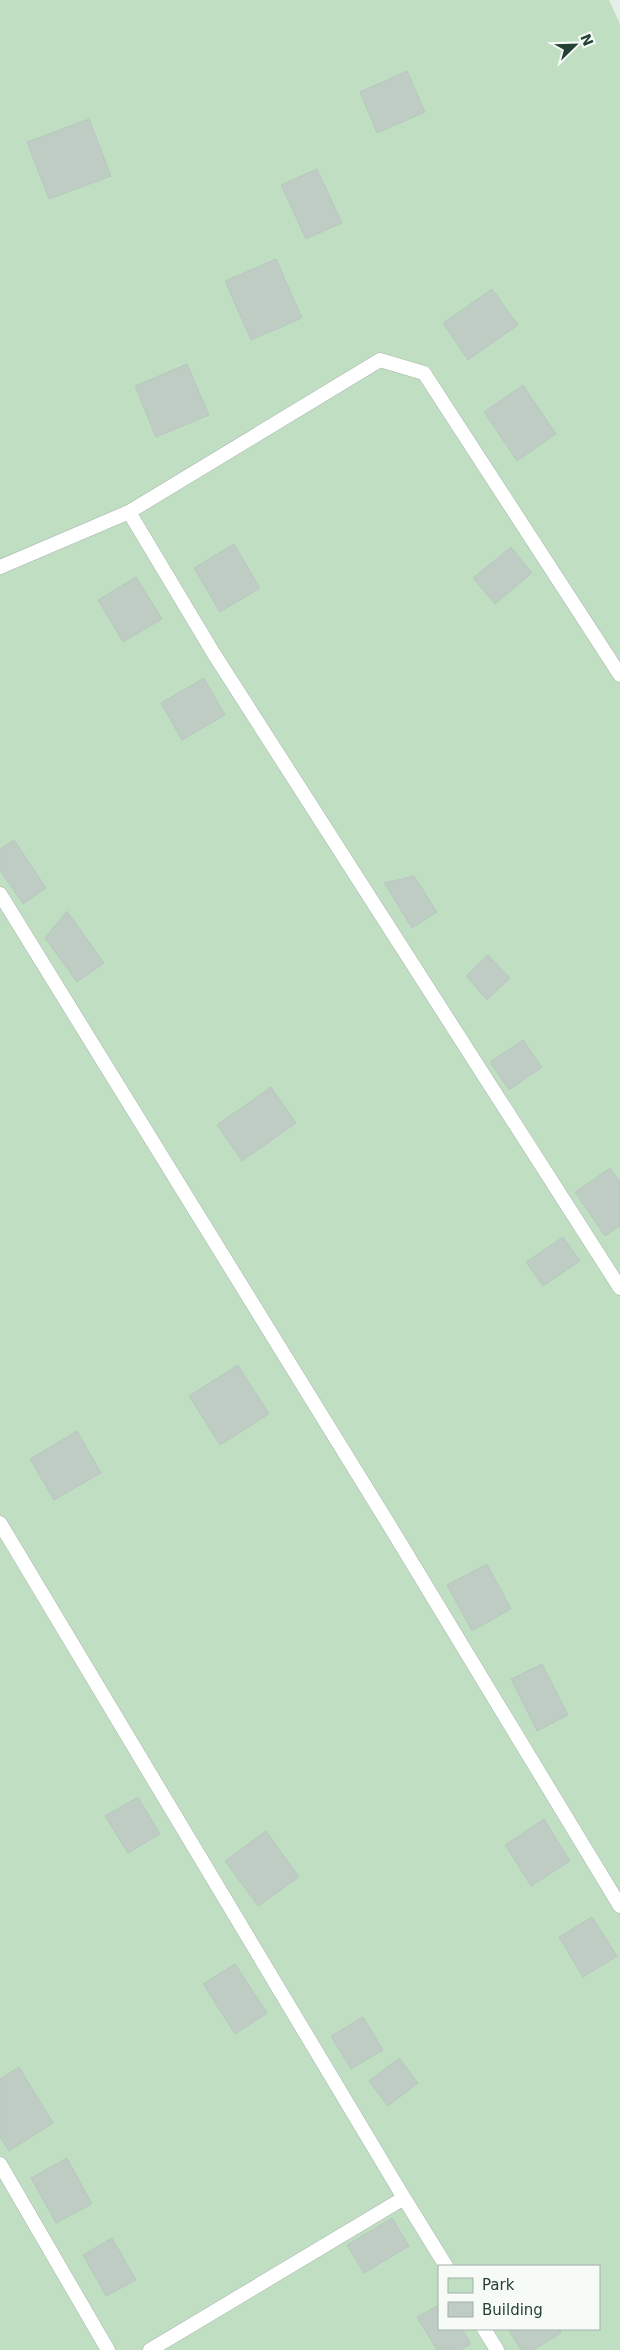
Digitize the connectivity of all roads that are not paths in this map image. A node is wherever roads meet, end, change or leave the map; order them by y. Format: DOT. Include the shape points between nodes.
graph roads {
  1 [pos="129,512"];
  2 [pos="0,567"];
  3 [pos="620,675"];
  4 [pos="0,894"];
  5 [pos="620,1288"];
  6 [pos="0,1523"];
  7 [pos="620,1906"];
  8 [pos="0,2164"];
  9 [pos="404,2198"];
  10 [pos="445,2265"];
  11 [pos="485,2330"];
  12 [pos="108,2350"];
  13 [pos="150,2350"];
  14 [pos="497,2350"];
  1 -- 2 [label="lane"];
  1 -- 3 [label="lane" via="380,360 424,374"];
  1 -- 5 [label="lane" via="220,662"];
  4 -- 7 [label="lane"];
  6 -- 9 [label="lane"];
  8 -- 12 [label="lane"];
  9 -- 10 [label="lane"];
  9 -- 13 [label="lane"];
  11 -- 14 [label="lane"];
}
